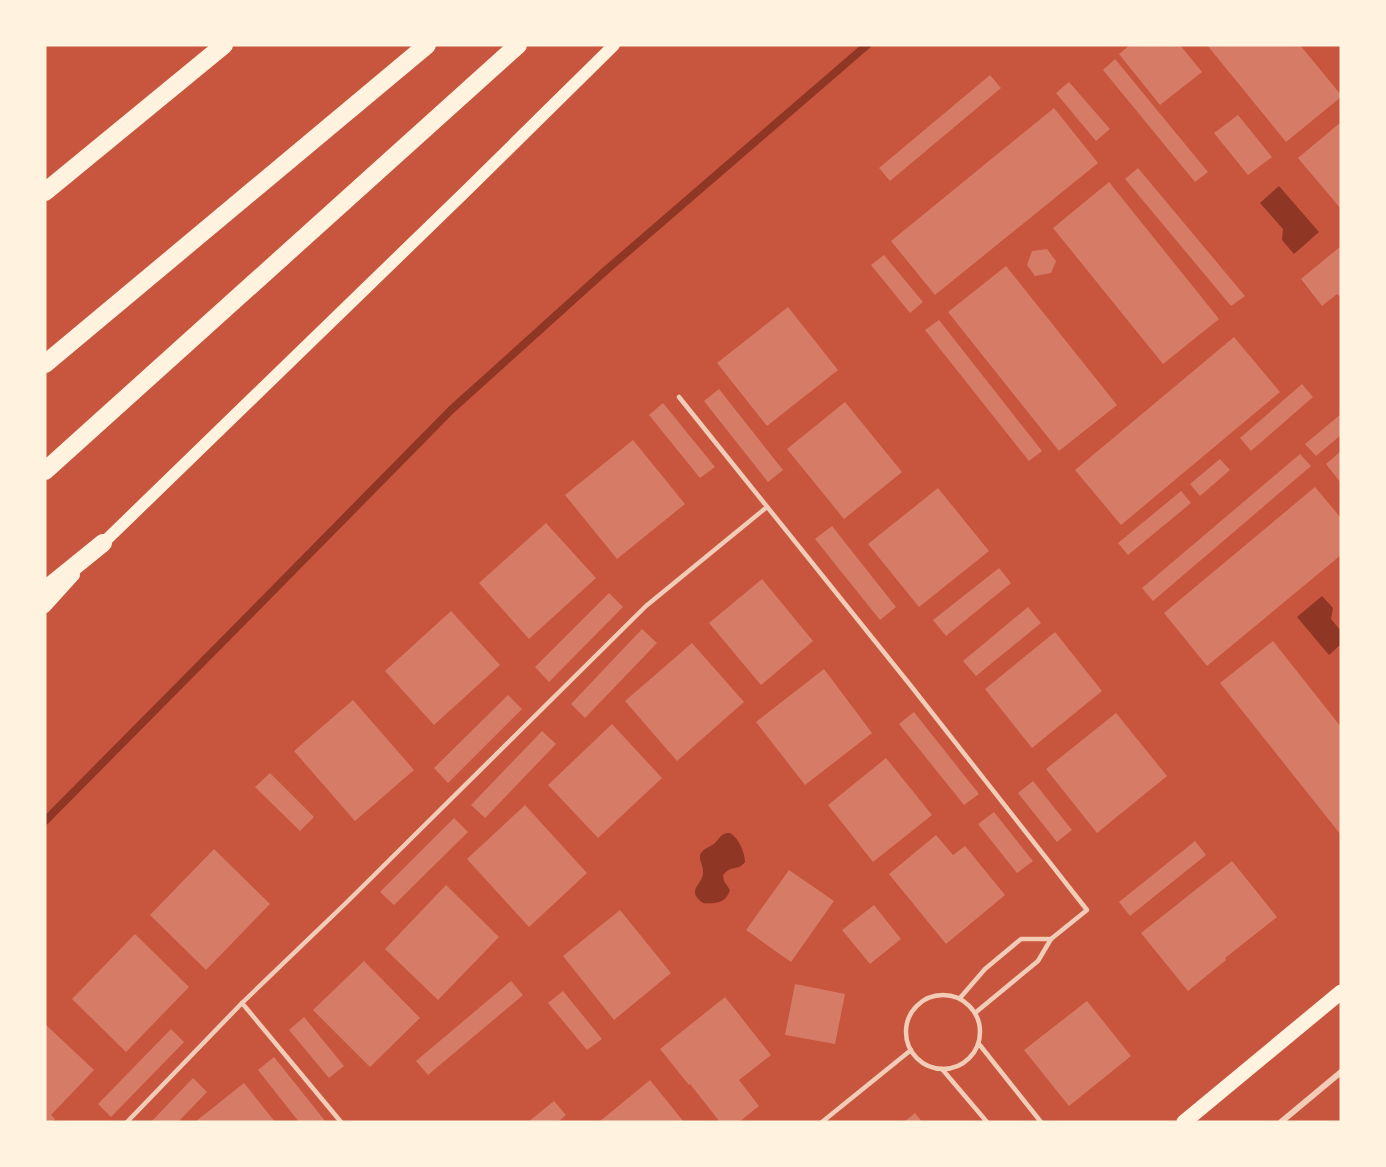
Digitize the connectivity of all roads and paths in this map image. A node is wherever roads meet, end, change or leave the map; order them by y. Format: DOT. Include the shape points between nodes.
graph roads {
  1 [pos="224,45"];
  2 [pos="427,45"];
  3 [pos="518,45"];
  4 [pos="614,45"];
  5 [pos="45,192"];
  6 [pos="45,364"];
  7 [pos="679,397"];
  8 [pos="45,471"];
  9 [pos="767,507"];
  10 [pos="103,543"];
  11 [pos="45,590"];
  12 [pos="45,608"];
  13 [pos="1051,939"];
  14 [pos="1341,992"];
  15 [pos="960,998"];
  16 [pos="242,1003"];
  17 [pos="975,1013"];
  18 [pos="979,1044"];
  19 [pos="911,1050"];
  20 [pos="942,1069"];
  21 [pos="1341,1072"];
  22 [pos="127,1122"];
  23 [pos="341,1122"];
  24 [pos="822,1122"];
  25 [pos="987,1122"];
  26 [pos="1041,1122"];
  27 [pos="1184,1122"];
  28 [pos="1281,1122"];
  1 -- 5 [label="highway"];
  2 -- 6 [label="highway"];
  3 -- 8 [label="highway"];
  4 -- 10 [label="main road"];
  7 -- 9 [label="lane"];
  9 -- 13 [label="lane" via="1087,910"];
  9 -- 16 [label="lane" via="646,606"];
  10 -- 11 [label="highway"];
  10 -- 12 [label="main road"];
  13 -- 15 [label="lane" via="1021,939 985,969"];
  13 -- 17 [label="lane" via="1038,961"];
  14 -- 27 [label="main road"];
  15 -- 17 [label="lane"];
  15 -- 19 [label="lane" via="931,997 915,1008 906,1036"];
  16 -- 22 [label="lane"];
  16 -- 23 [label="lane"];
  17 -- 18 [label="lane" via="980,1027"];
  18 -- 20 [label="lane" via="964,1062"];
  18 -- 26 [label="lane"];
  19 -- 20 [label="lane" via="926,1065"];
  19 -- 24 [label="lane"];
  20 -- 25 [label="lane"];
  21 -- 28 [label="street"];
}
